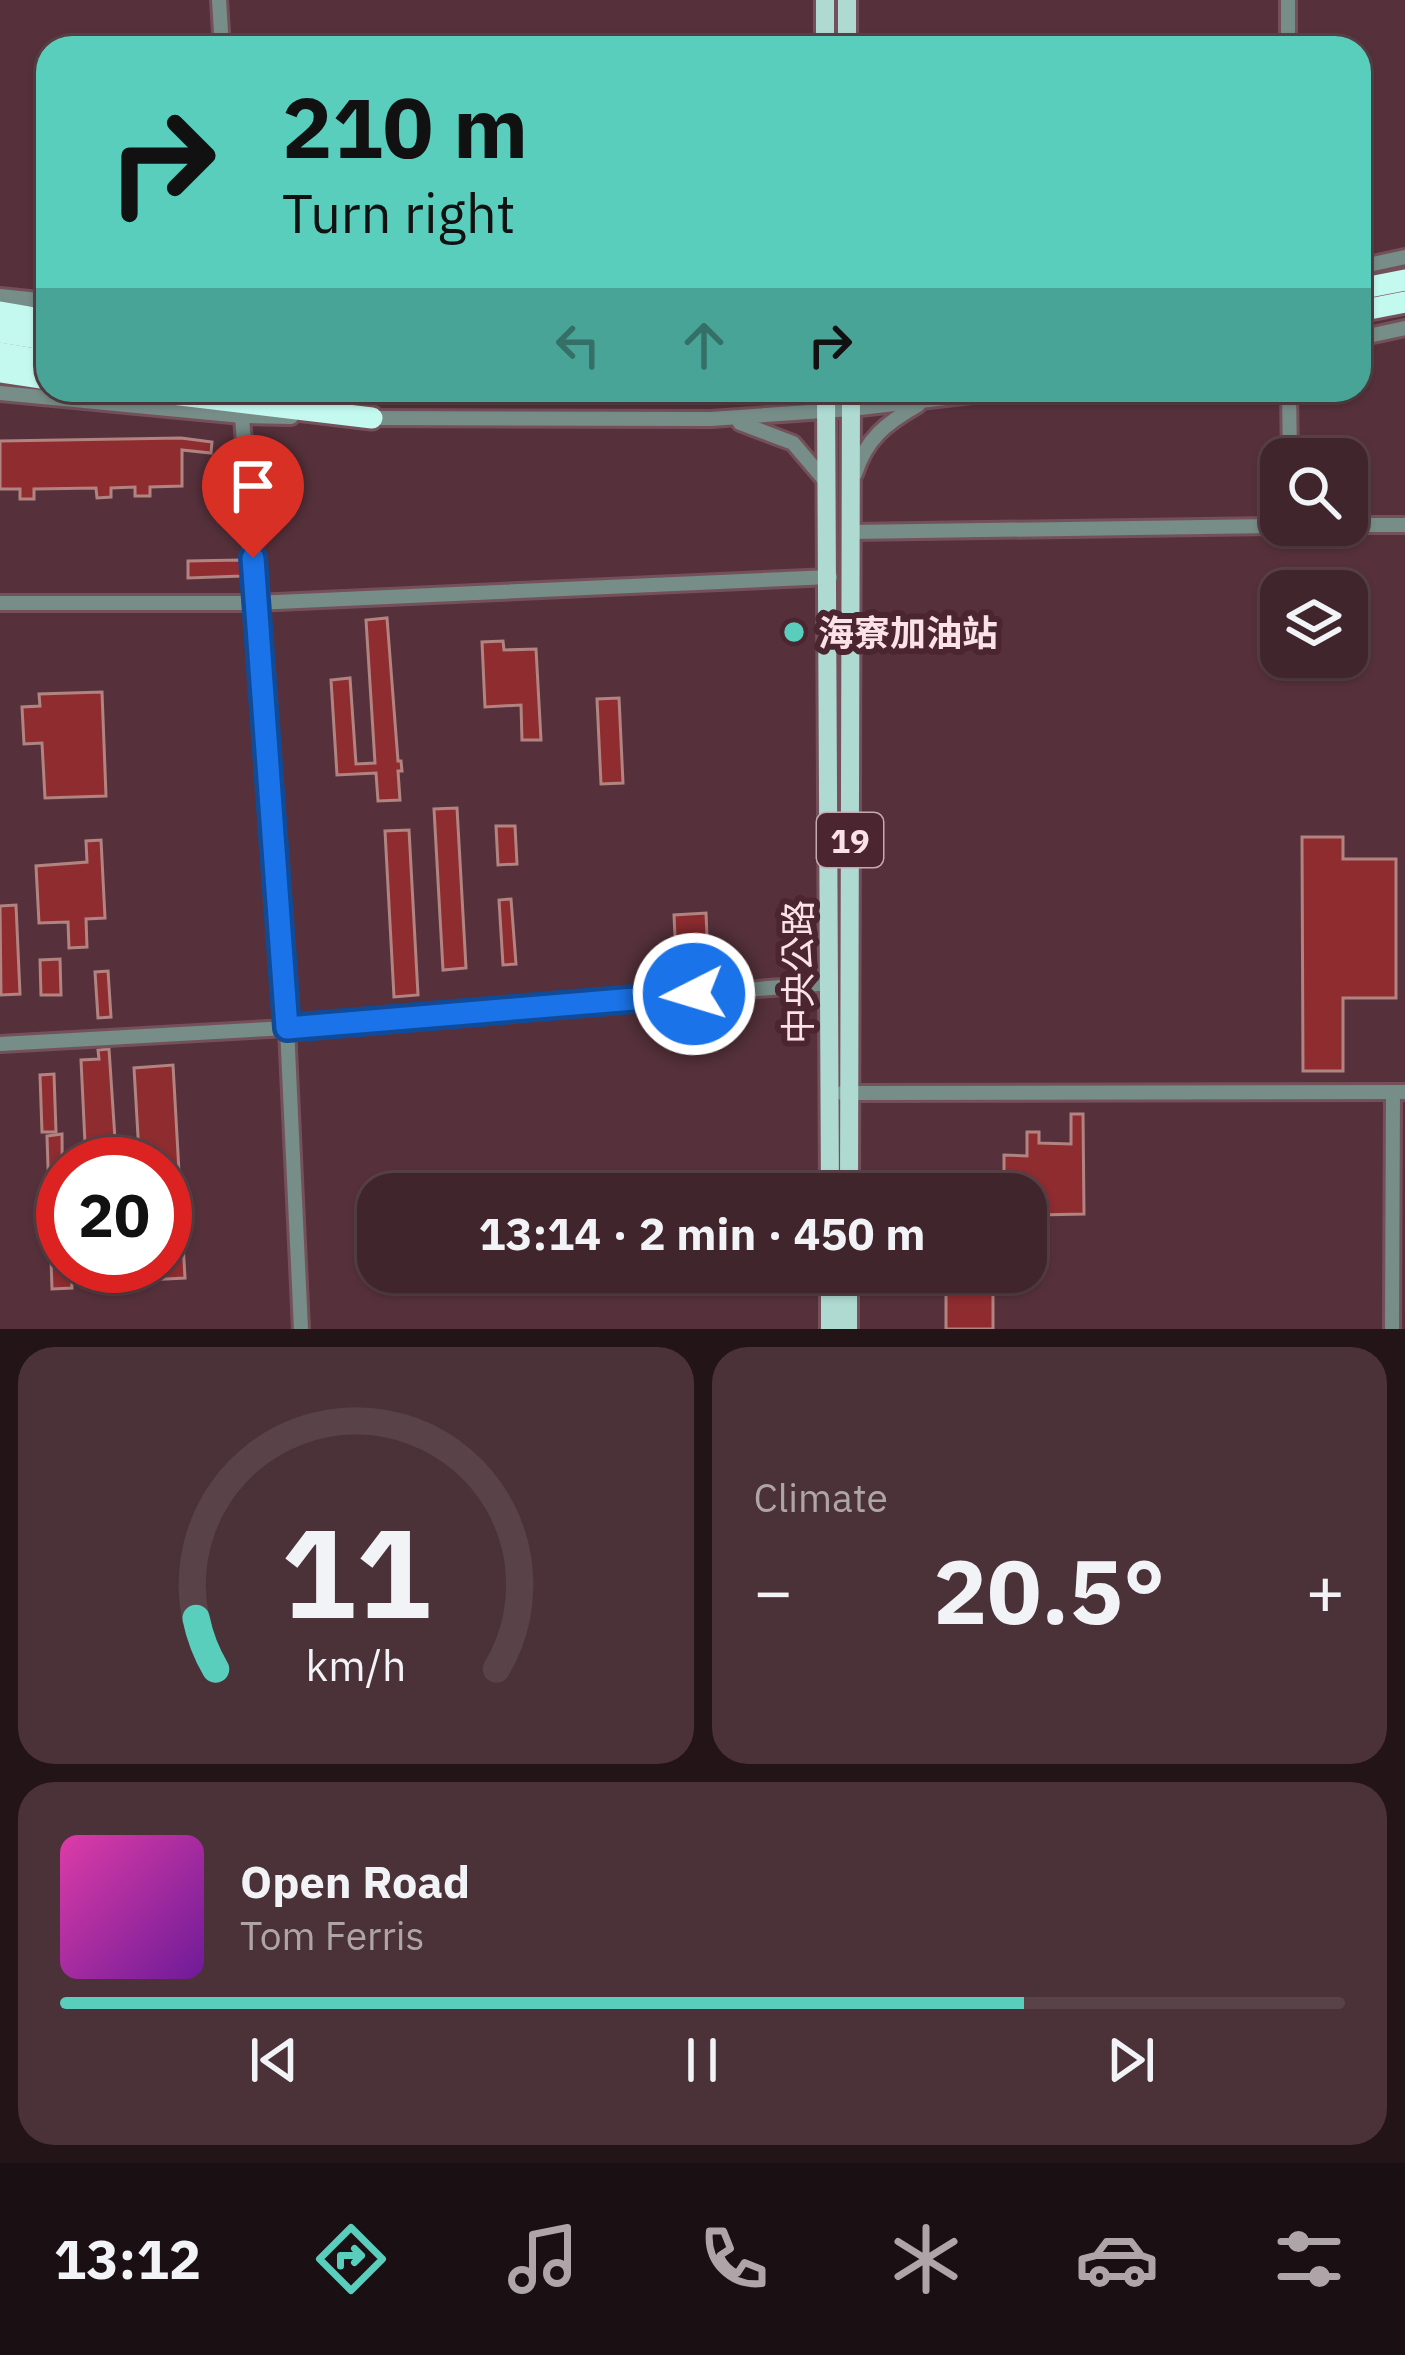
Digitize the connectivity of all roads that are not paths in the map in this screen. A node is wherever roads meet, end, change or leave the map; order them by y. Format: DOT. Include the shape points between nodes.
graph roads {
  1 [pos="220,0"];
  2 [pos="825,0"];
  3 [pos="848,0"];
  4 [pos="1288,0"];
  5 [pos="222,36"];
  6 [pos="825,36"];
  7 [pos="847,36"];
  8 [pos="1288,36"];
  9 [pos="1405,257"];
  10 [pos="1371,264"];
  11 [pos="1405,280"];
  12 [pos="1371,287"];
  13 [pos="0,296"];
  14 [pos="36,300"];
  15 [pos="1405,302"];
  16 [pos="1371,309"];
  17 [pos="0,313"];
  18 [pos="36,318"];
  19 [pos="1405,328"];
  20 [pos="0,332"];
  21 [pos="1371,335"];
  22 [pos="36,338"];
  23 [pos="0,353"];
  24 [pos="36,359"];
  25 [pos="0,373"];
  26 [pos="36,378"];
  27 [pos="0,393"];
  28 [pos="36,396"];
  29 [pos="95,402"];
  30 [pos="239,402"];
  31 [pos="826,402"];
  32 [pos="846,402"];
  33 [pos="851,402"];
  34 [pos="925,402"];
  35 [pos="1288,402"];
  36 [pos="826,411"];
  37 [pos="242,416"];
  38 [pos="372,418"];
  39 [pos="711,419"];
  40 [pos="1289,438"];
  41 [pos="829,485"];
  42 [pos="851,485"];
  43 [pos="1405,524"];
  44 [pos="1260,525"];
  45 [pos="1368,525"];
  46 [pos="851,532"];
  47 [pos="830,577"];
  48 [pos="0,603"];
  49 [pos="255,603"];
  50 [pos="830,983"];
  51 [pos="287,1028"];
  52 [pos="0,1044"];
  53 [pos="1399,1092"];
  54 [pos="840,1093"];
  55 [pos="832,1173"];
  56 [pos="847,1173"];
  57 [pos="830,1293"];
  58 [pos="848,1293"];
  59 [pos="301,1329"];
  60 [pos="830,1329"];
  61 [pos="848,1329"];
  62 [pos="1392,1329"];
  1 -- 5 [label="street"];
  2 -- 6 [label="main road"];
  3 -- 7 [label="main road"];
  4 -- 8 [label="street"];
  9 -- 10 [label="street"];
  11 -- 12 [label="highway"];
  13 -- 14 [label="street"];
  15 -- 16 [label="highway"];
  17 -- 18 [label="highway"];
  19 -- 21 [label="street"];
  20 -- 22 [label="highway"];
  23 -- 24 [label="highway"];
  25 -- 26 [label="highway"];
  27 -- 28 [label="street"];
  29 -- 37 [label="street"];
  30 -- 38 [label="highway"];
  31 -- 36 [label="main road, 中央公路 / 19"];
  32 -- 36 [label="street"];
  33 -- 42 [label="main road, 中央公路 / 19"];
  34 -- 42 [label="street" via="878,431"];
  35 -- 40 [label="street"];
  36 -- 39 [label="street"];
  36 -- 41 [label="main road, 中央公路 / 19"];
  37 -- 38 [label="street"];
  37 -- 49 [label="street"];
  38 -- 39 [label="street"];
  39 -- 41 [label="street" via="750,424 793,443"];
  41 -- 47 [label="main road, 中央公路 / 19"];
  42 -- 46 [label="main road, 中央公路 / 19"];
  43 -- 45 [label="street"];
  44 -- 46 [label="street"];
  46 -- 54 [label="main road, 中央公路 / 19"];
  47 -- 49 [label="street"];
  47 -- 50 [label="main road, 中央公路 / 19"];
  48 -- 49 [label="street"];
  49 -- 51 [label="street"];
  50 -- 51 [label="street"];
  50 -- 54 [label="main road, 中央公路 / 19"];
  51 -- 52 [label="street"];
  51 -- 59 [label="street"];
  53 -- 54 [label="street"];
  53 -- 62 [label="street"];
  54 -- 55 [label="main road, 中央公路 / 19"];
  54 -- 56 [label="main road, 中央公路 / 19"];
  57 -- 60 [label="main road"];
  58 -- 61 [label="main road"];
}
